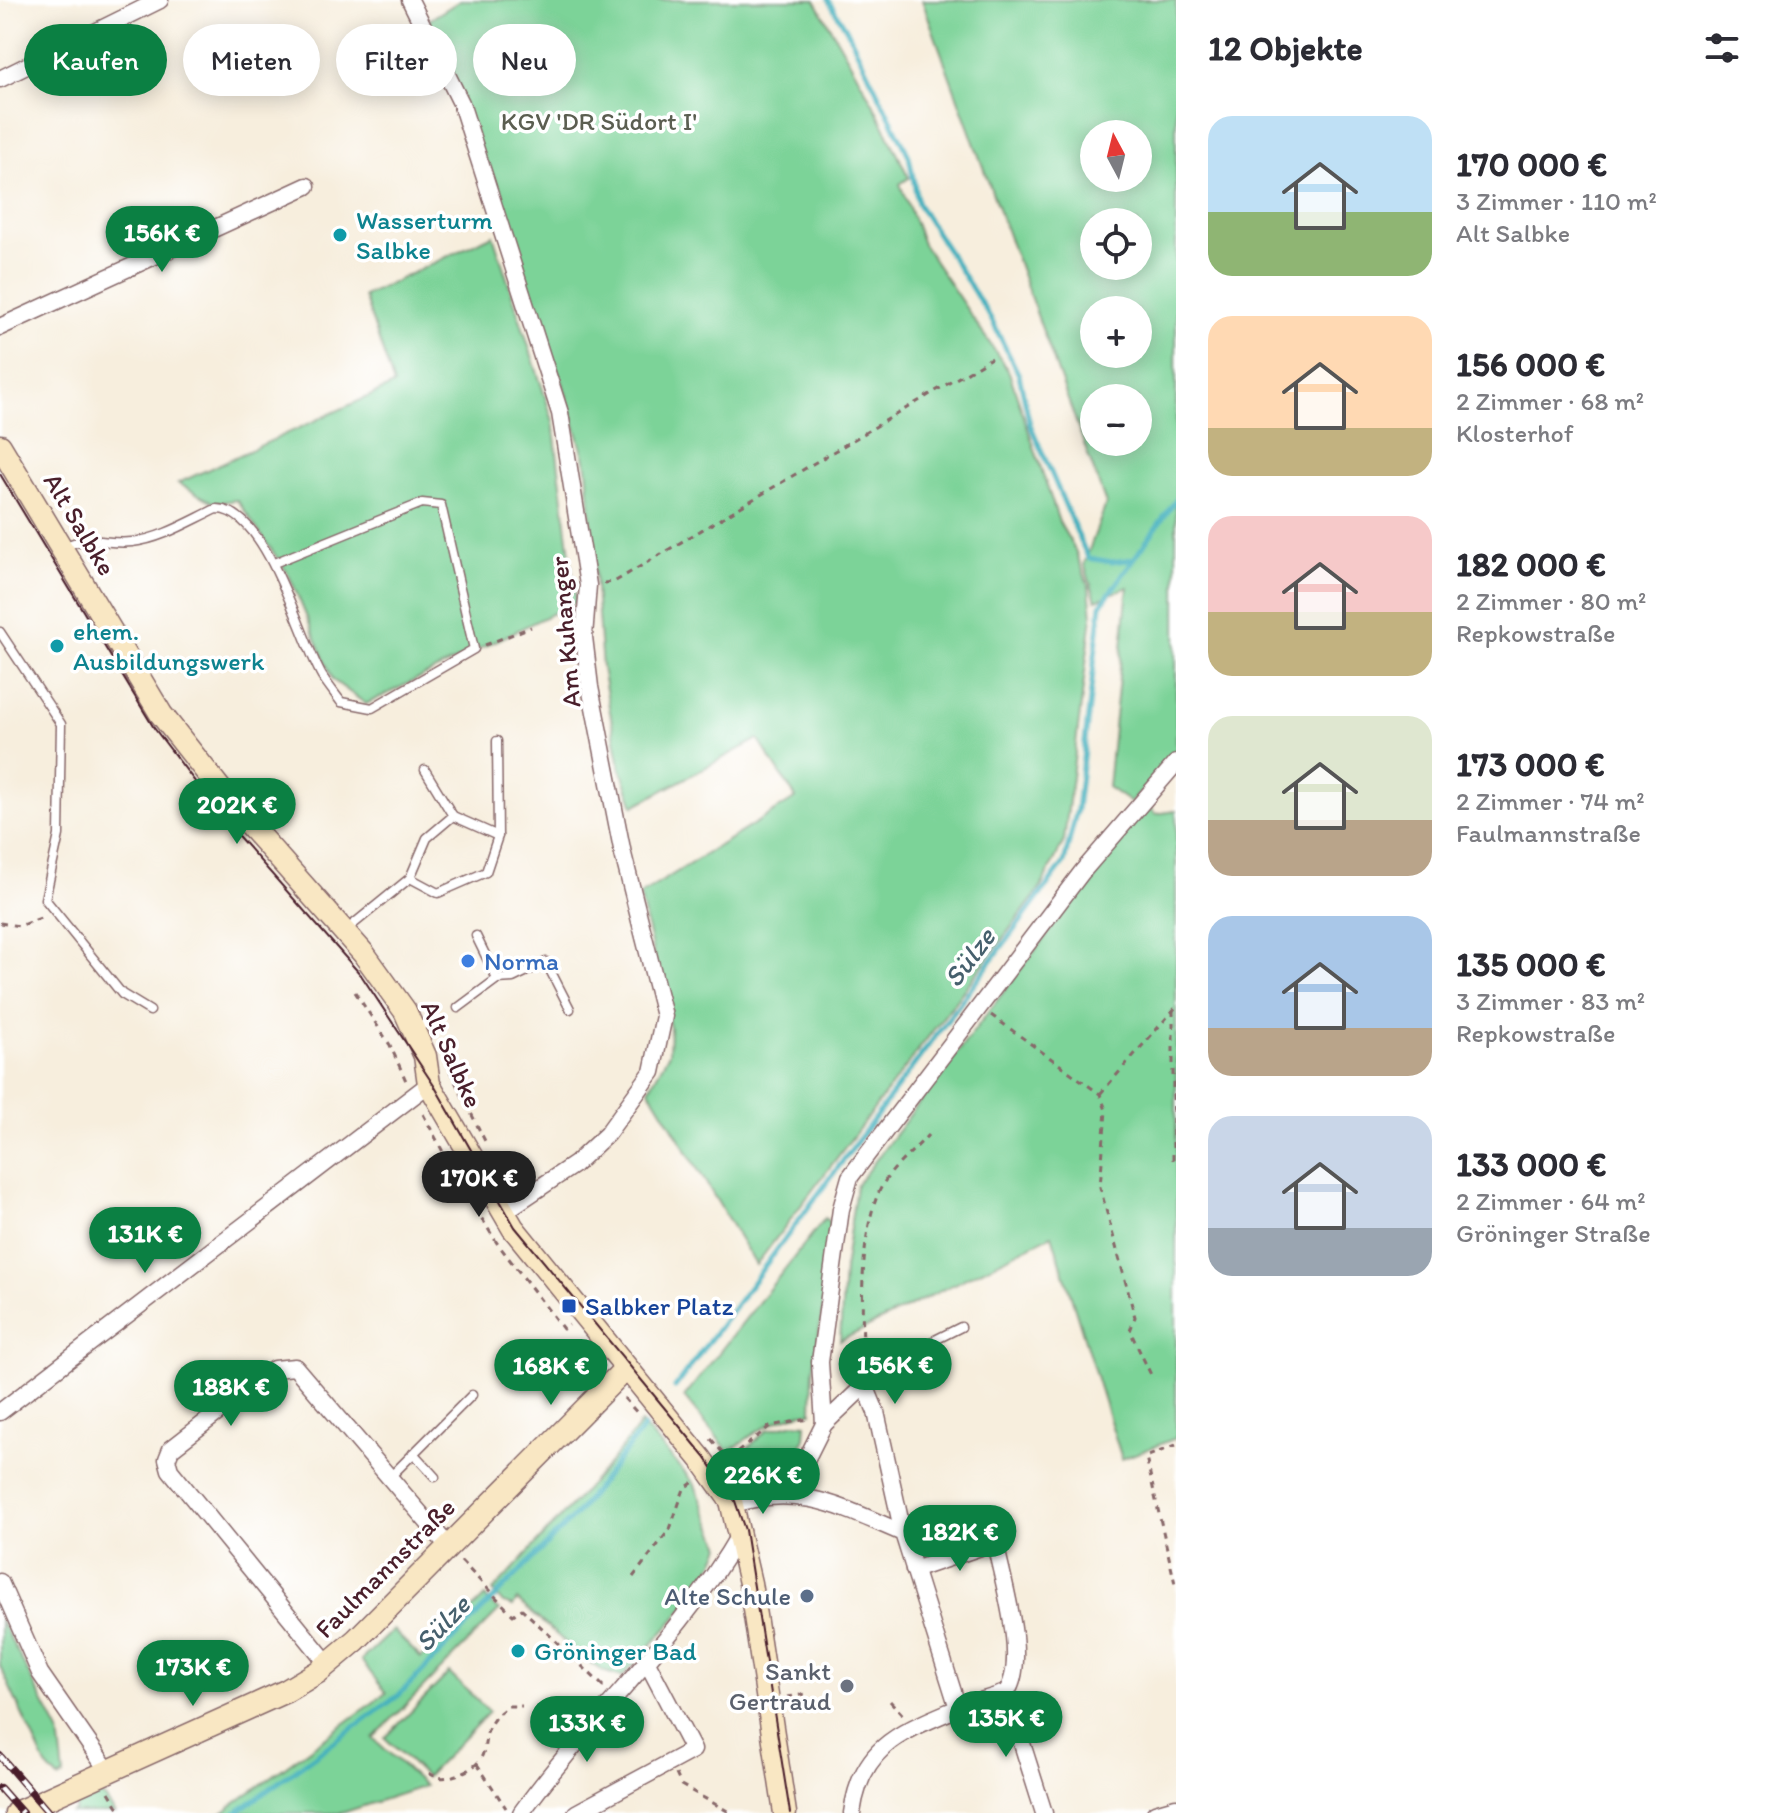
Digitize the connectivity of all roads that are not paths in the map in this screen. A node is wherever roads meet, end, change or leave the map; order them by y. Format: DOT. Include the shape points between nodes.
graph roads {
  1 [pos="160,0"];
  2 [pos="410,0"];
  3 [pos="0,79"];
  4 [pos="307,186"];
  5 [pos="0,327"];
  6 [pos="0,446"];
  7 [pos="63,547"];
  8 [pos="274,563"];
  9 [pos="0,632"];
  10 [pos="497,741"];
  11 [pos="1176,763"];
  12 [pos="425,770"];
  13 [pos="453,816"];
  14 [pos="498,836"];
  15 [pos="410,878"];
  16 [pos="344,931"];
  17 [pos="476,936"];
  18 [pos="497,979"];
  19 [pos="458,1008"];
  20 [pos="570,1009"];
  21 [pos="150,1011"];
  22 [pos="421,1090"];
  23 [pos="502,1213"];
  24 [pos="961,1327"];
  25 [pos="626,1368"];
  26 [pos="865,1385"];
  27 [pos="472,1395"];
  28 [pos="0,1412"];
  29 [pos="824,1424"];
  30 [pos="413,1453"];
  31 [pos="435,1477"];
  32 [pos="389,1478"];
  33 [pos="789,1494"];
  34 [pos="732,1505"];
  35 [pos="741,1532"];
  36 [pos="903,1533"];
  37 [pos="448,1546"];
  38 [pos="914,1570"];
  39 [pos="0,1582"];
  40 [pos="328,1664"];
  41 [pos="648,1664"];
  42 [pos="1006,1693"];
  43 [pos="958,1708"];
  44 [pos="103,1773"];
  45 [pos="1176,1807"];
  46 [pos="16,1813"];
  47 [pos="521,1813"];
  48 [pos="576,1813"];
  49 [pos="785,1813"];
  50 [pos="852,1813"];
  51 [pos="1044,1813"];
  52 [pos="1155,1813"];
  1 -- 3 [label="street"];
  2 -- 23 [label="street, Am Kuhanger" via="461,103 560,413 588,585 584,637 590,687 630,882 663,1004 663,1034 652,1072 607,1134 575,1164"];
  4 -- 5 [label="street"];
  6 -- 7 [label="main road, Alt Salbke"];
  7 -- 8 [label="lane" via="83,539 146,539 227,509 238,515"];
  7 -- 16 [label="main road, Alt Salbke" via="161,714 239,813"];
  8 -- 8 [label="lane" via="322,676 341,702 372,708 474,649 441,505 422,503"];
  9 -- 21 [label="lane" via="61,724 59,835 45,899 122,994"];
  10 -- 14 [label="lane"];
  11 -- 29 [label="street" via="1082,872 847,1183 820,1356"];
  12 -- 13 [label="lane"];
  13 -- 14 [label="lane"];
  13 -- 15 [label="lane" via="427,838"];
  14 -- 15 [label="lane" via="486,872 438,893"];
  15 -- 16 [label="lane"];
  16 -- 22 [label="main road, Alt Salbke" via="423,1025"];
  17 -- 18 [label="lane"];
  18 -- 19 [label="lane"];
  18 -- 20 [label="lane" via="513,978 546,962"];
  22 -- 23 [label="main road, Alt Salbke"];
  22 -- 28 [label="street"];
  23 -- 25 [label="main road, Alt Salbke"];
  24 -- 26 [label="lane" via="899,1358"];
  25 -- 34 [label="main road, Alt Salbke" via="702,1481"];
  25 -- 37 [label="main road, Faulmannstraße"];
  26 -- 29 [label="street"];
  26 -- 36 [label="street"];
  27 -- 30 [label="lane"];
  29 -- 33 [label="street"];
  30 -- 31 [label="lane"];
  30 -- 32 [label="lane"];
  32 -- 37 [label="street"];
  32 -- 40 [label="street" via="304,1374 288,1365 274,1369 167,1455 170,1470"];
  33 -- 34 [label="street"];
  33 -- 36 [label="street" via="832,1504"];
  34 -- 35 [label="main road, Alt Salbke"];
  35 -- 41 [label="street" via="720,1569"];
  35 -- 49 [label="main road, Alt Salbke"];
  36 -- 38 [label="street"];
  37 -- 40 [label="main road, Faulmannstraße"];
  38 -- 42 [label="street" via="995,1542 1014,1644 1013,1683"];
  38 -- 43 [label="street"];
  39 -- 44 [label="street" via="40,1673"];
  40 -- 44 [label="main road, Faulmannstraße" via="286,1691"];
  41 -- 47 [label="street"];
  41 -- 48 [label="street" via="693,1750"];
  42 -- 43 [label="street"];
  42 -- 51 [label="street"];
  43 -- 50 [label="street" via="893,1737 876,1754 857,1789"];
  44 -- 46 [label="main road, Faulmannstraße"];
  45 -- 52 [label="street"];
}
